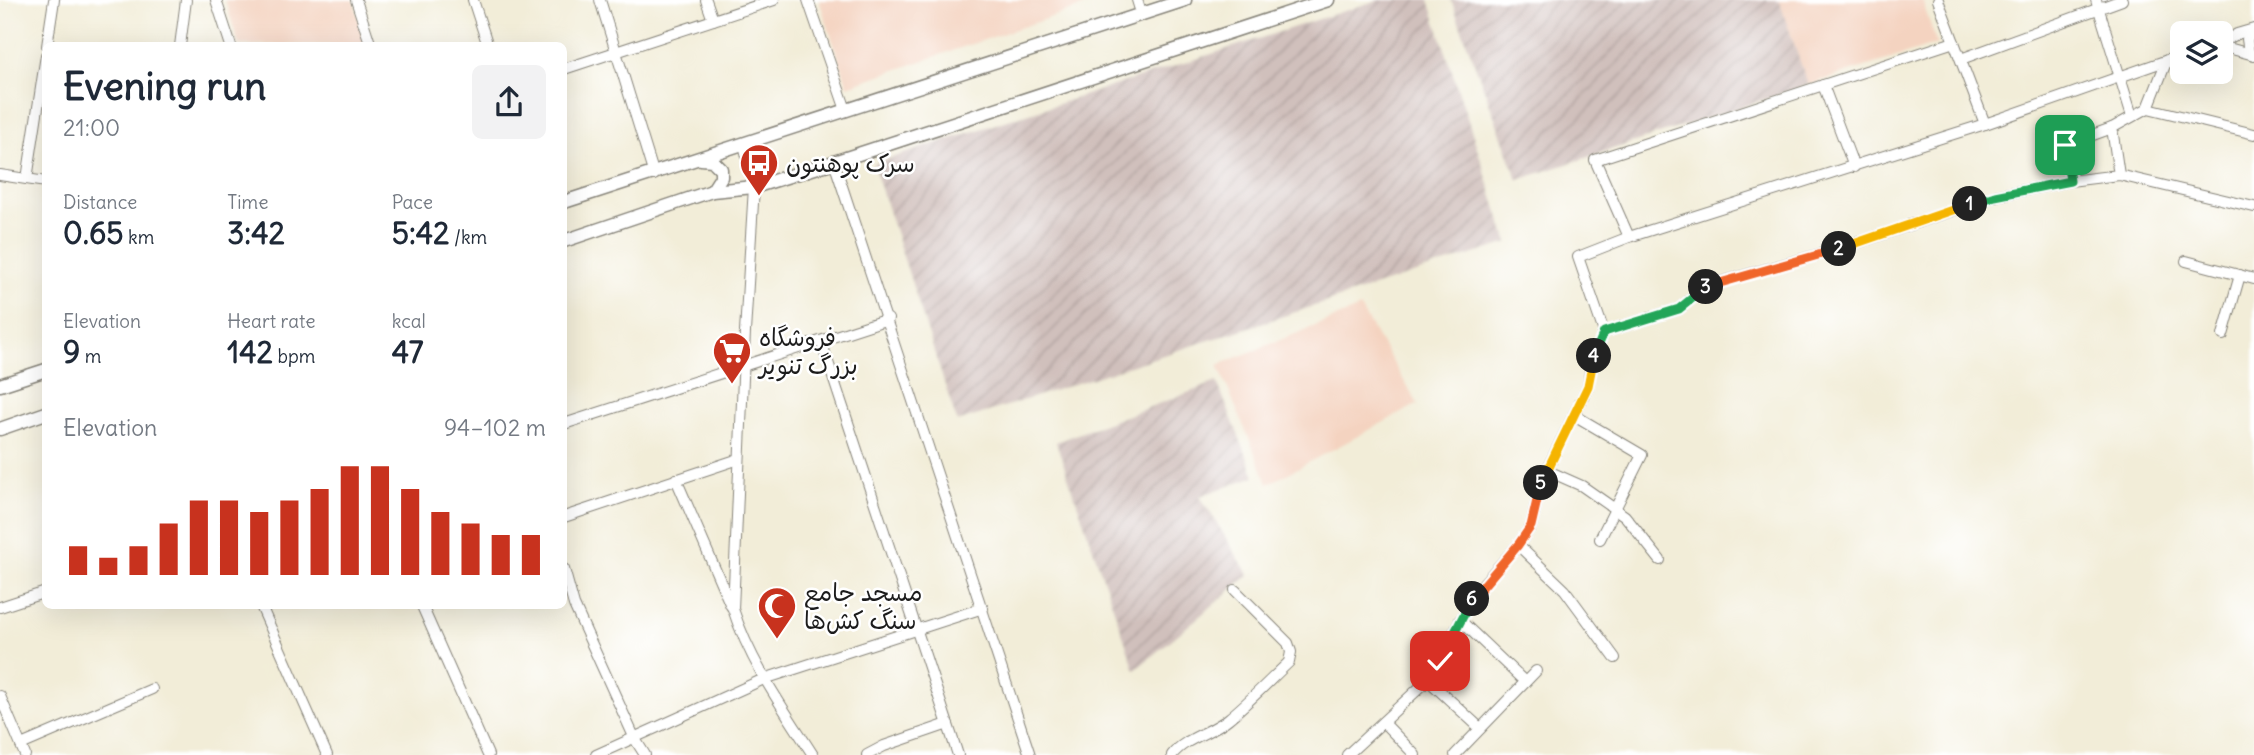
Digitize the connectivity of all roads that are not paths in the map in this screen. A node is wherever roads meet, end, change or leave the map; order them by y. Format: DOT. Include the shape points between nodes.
graph roads {
  1 [pos="54,0"];
  2 [pos="186,0"];
  3 [pos="216,0"];
  4 [pos="356,0"];
  5 [pos="473,0"];
  6 [pos="600,0"];
  7 [pos="706,0"];
  8 [pos="774,0"];
  9 [pos="808,0"];
  10 [pos="1185,0"];
  11 [pos="1328,0"];
  12 [pos="1938,0"];
  13 [pos="2122,0"];
  14 [pos="2097,4"];
  15 [pos="1139,6"];
  16 [pos="713,20"];
  17 [pos="2253,30"];
  18 [pos="2233,39"];
  19 [pos="48,42"];
  20 [pos="181,42"];
  21 [pos="230,42"];
  22 [pos="370,42"];
  23 [pos="487,42"];
  24 [pos="1954,42"];
  25 [pos="2233,48"];
  26 [pos="617,52"];
  27 [pos="2251,54"];
  28 [pos="1961,59"];
  29 [pos="2170,59"];
  30 [pos="2167,60"];
  31 [pos="567,68"];
  32 [pos="2119,78"];
  33 [pos="42,81"];
  34 [pos="1824,85"];
  35 [pos="2148,108"];
  36 [pos="846,110"];
  37 [pos="2132,116"];
  38 [pos="1984,124"];
  39 [pos="2112,128"];
  40 [pos="2254,134"];
  41 [pos="744,144"];
  42 [pos="701,159"];
  43 [pos="834,162"];
  44 [pos="1854,167"];
  45 [pos="0,175"];
  46 [pos="654,175"];
  47 [pos="2119,175"];
  48 [pos="27,179"];
  49 [pos="42,181"];
  50 [pos="2070,181"];
  51 [pos="754,187"];
  52 [pos="712,191"];
  53 [pos="567,201"];
  54 [pos="2254,207"];
  55 [pos="1629,237"];
  56 [pos="567,240"];
  57 [pos="2186,261"];
  58 [pos="2240,275"];
  59 [pos="2254,279"];
  60 [pos="888,319"];
  61 [pos="1604,332"];
  62 [pos="2223,335"];
  63 [pos="821,341"];
  64 [pos="744,366"];
  65 [pos="42,371"];
  66 [pos="0,385"];
  67 [pos="42,414"];
  68 [pos="1574,415"];
  69 [pos="567,423"];
  70 [pos="1,426"];
  71 [pos="739,459"];
  72 [pos="1546,470"];
  73 [pos="676,479"];
  74 [pos="1615,508"];
  75 [pos="567,516"];
  76 [pos="1600,539"];
  77 [pos="1518,545"];
  78 [pos="1660,560"];
  79 [pos="567,580"];
  80 [pos="1235,590"];
  81 [pos="42,593"];
  82 [pos="0,607"];
  83 [pos="983,608"];
  84 [pos="262,609"];
  85 [pos="423,609"];
  86 [pos="733,609"];
  87 [pos="1460,620"];
  88 [pos="915,630"];
  89 [pos="1615,658"];
  90 [pos="1536,671"];
  91 [pos="764,679"];
  92 [pos="1428,680"];
  93 [pos="1525,682"];
  94 [pos="152,689"];
  95 [pos="0,696"];
  96 [pos="1383,722"];
  97 [pos="948,724"];
  98 [pos="1480,728"];
  99 [pos="635,739"];
  100 [pos="23,750"];
  101 [pos="1175,751"];
  102 [pos="327,755"];
  103 [pos="488,755"];
  104 [pos="596,755"];
  105 [pos="645,755"];
  106 [pos="813,755"];
  107 [pos="867,755"];
  108 [pos="958,755"];
  109 [pos="1030,755"];
  110 [pos="1348,755"];
  111 [pos="1415,755"];
  112 [pos="1455,755"];
  1 -- 19 [label="street"];
  2 -- 20 [label="street"];
  3 -- 21 [label="street"];
  4 -- 22 [label="street"];
  5 -- 23 [label="street"];
  6 -- 26 [label="street"];
  7 -- 16 [label="street"];
  8 -- 16 [label="street"];
  9 -- 36 [label="street"];
  10 -- 15 [label="main road"];
  11 -- 43 [label="main road"];
  12 -- 24 [label="street"];
  13 -- 14 [label="street"];
  14 -- 28 [label="street"];
  14 -- 32 [label="street"];
  15 -- 36 [label="main road"];
  16 -- 26 [label="street"];
  17 -- 18 [label="street"];
  17 -- 27 [label="street" via="2247,39"];
  24 -- 28 [label="street"];
  24 -- 34 [label="street"];
  25 -- 27 [label="street"];
  26 -- 31 [label="street"];
  26 -- 46 [label="street"];
  28 -- 38 [label="street"];
  29 -- 30 [label="street"];
  30 -- 32 [label="street"];
  30 -- 35 [label="street"];
  32 -- 37 [label="street"];
  32 -- 38 [label="street"];
  33 -- 48 [label="street"];
  34 -- 44 [label="street"];
  34 -- 55 [label="street" via="1595,160"];
  35 -- 37 [label="street"];
  35 -- 40 [label="street"];
  36 -- 41 [label="main road"];
  37 -- 39 [label="street"];
  38 -- 44 [label="street"];
  39 -- 47 [label="street"];
  39 -- 50 [label="street" via="2065,145"];
  41 -- 42 [label="main road"];
  41 -- 51 [label="street"];
  42 -- 46 [label="main road"];
  42 -- 52 [label="main road" via="712,160 721,169"];
  43 -- 51 [label="main road"];
  43 -- 60 [label="street"];
  44 -- 55 [label="street"];
  45 -- 48 [label="street"];
  46 -- 53 [label="main road"];
  47 -- 50 [label="street"];
  47 -- 54 [label="street"];
  48 -- 49 [label="street"];
  50 -- 61 [label="street" via="1995,196 1845,247 1707,286 1679,309"];
  51 -- 52 [label="main road"];
  51 -- 64 [label="street"];
  52 -- 56 [label="main road"];
  55 -- 61 [label="street" via="1578,257"];
  57 -- 58 [label="street"];
  58 -- 59 [label="street"];
  58 -- 62 [label="street"];
  60 -- 63 [label="street"];
  60 -- 83 [label="street"];
  61 -- 68 [label="street"];
  63 -- 64 [label="street"];
  63 -- 88 [label="street"];
  64 -- 69 [label="street"];
  64 -- 71 [label="street"];
  65 -- 66 [label="main road"];
  67 -- 70 [label="main road"];
  68 -- 72 [label="street"];
  68 -- 74 [label="street" via="1642,455"];
  71 -- 73 [label="street"];
  71 -- 86 [label="street"];
  72 -- 74 [label="street"];
  72 -- 77 [label="street" via="1531,526"];
  73 -- 75 [label="street"];
  73 -- 86 [label="street"];
  74 -- 76 [label="street"];
  74 -- 78 [label="street"];
  77 -- 87 [label="street" via="1476,592"];
  77 -- 89 [label="street" via="1565,590"];
  79 -- 99 [label="street"];
  80 -- 101 [label="street" via="1288,643 1289,662 1227,719"];
  81 -- 82 [label="street"];
  83 -- 88 [label="street"];
  83 -- 109 [label="street"];
  84 -- 102 [label="street"];
  85 -- 103 [label="street"];
  86 -- 91 [label="street"];
  87 -- 92 [label="street"];
  87 -- 93 [label="street"];
  88 -- 91 [label="street"];
  88 -- 97 [label="street"];
  90 -- 93 [label="street"];
  91 -- 99 [label="street"];
  91 -- 106 [label="street"];
  92 -- 96 [label="street"];
  92 -- 98 [label="street"];
  93 -- 98 [label="street"];
  94 -- 100 [label="street"];
  95 -- 100 [label="street"];
  96 -- 110 [label="street"];
  96 -- 111 [label="street"];
  97 -- 107 [label="street"];
  97 -- 108 [label="street"];
  98 -- 112 [label="street"];
  99 -- 104 [label="street"];
  99 -- 105 [label="street"];
}
